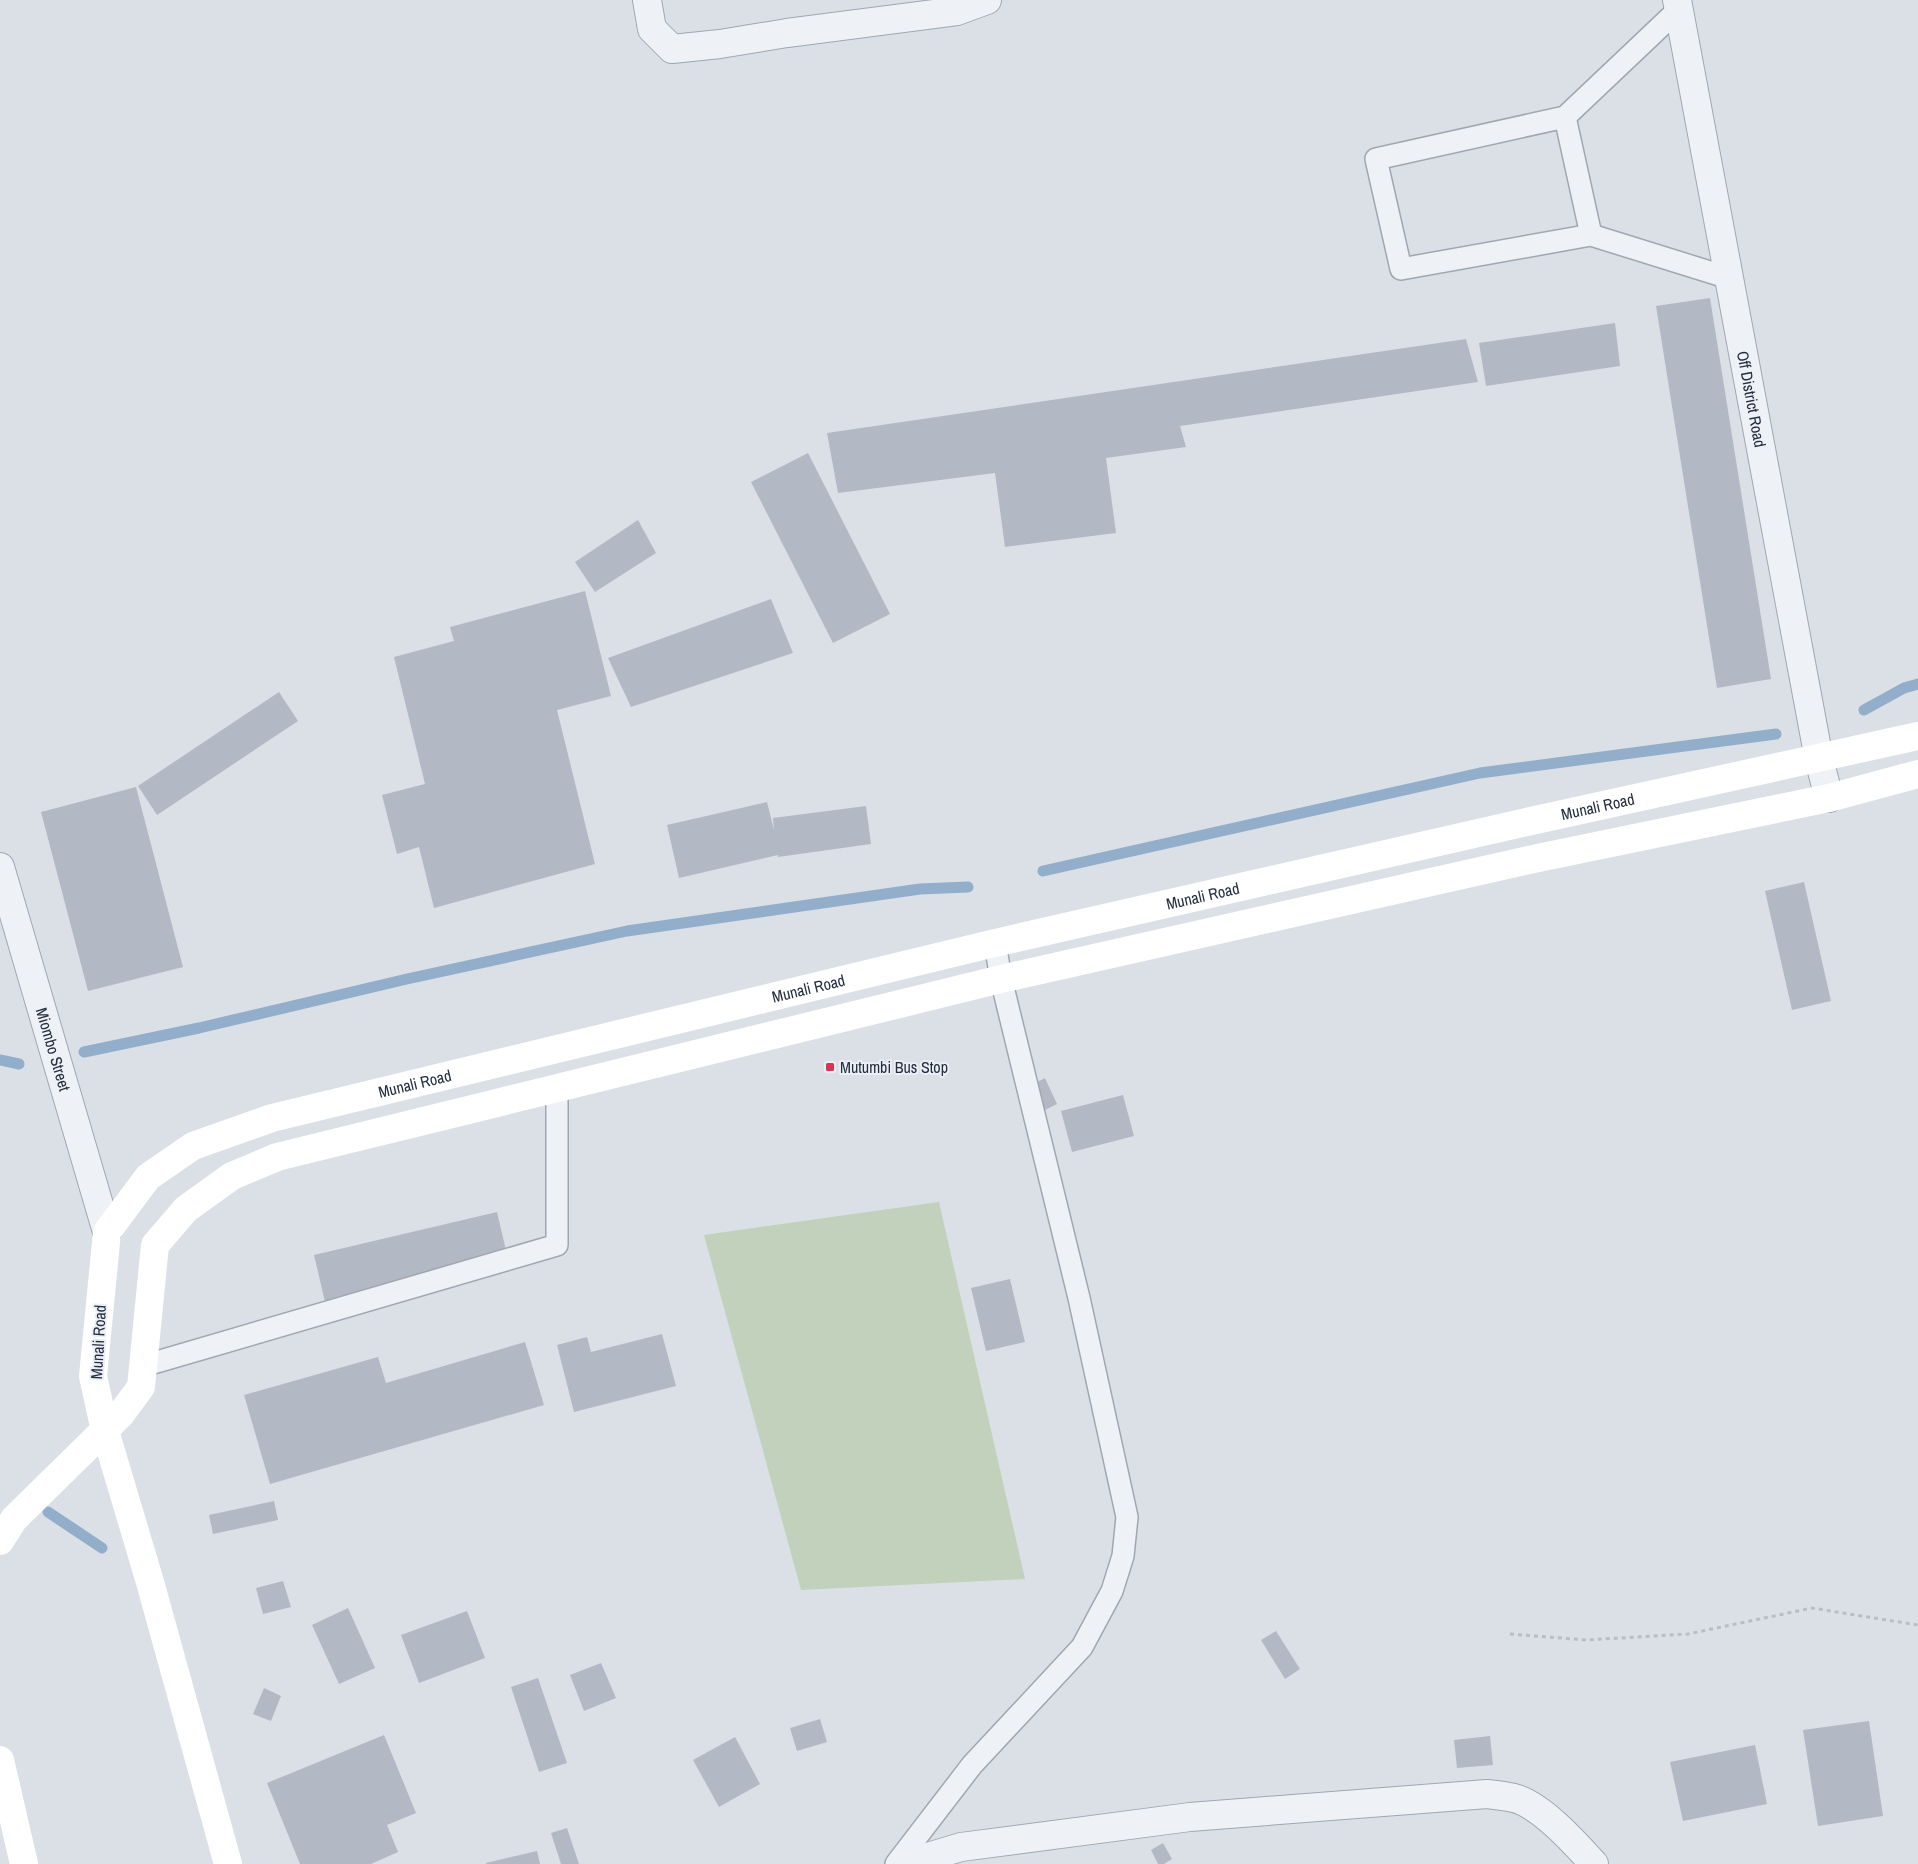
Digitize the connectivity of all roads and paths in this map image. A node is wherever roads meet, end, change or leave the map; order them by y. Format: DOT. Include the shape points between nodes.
graph roads {
  1 [pos="647,0"];
  2 [pos="986,0"];
  3 [pos="1678,5"];
  4 [pos="1565,117"];
  5 [pos="1591,235"];
  6 [pos="1729,278"];
  7 [pos="1918,736"];
  8 [pos="1820,759"];
  9 [pos="1918,774"];
  10 [pos="1830,798"];
  11 [pos="0,867"];
  12 [pos="995,943"];
  13 [pos="1001,979"];
  14 [pos="558,1088"];
  15 [pos="107,1232"];
  16 [pos="143,1366"];
  17 [pos="105,1431"];
  18 [pos="0,1541"];
  19 [pos="1918,1625"];
  20 [pos="1510,1634"];
  21 [pos="0,1760"];
  22 [pos="24,1864"];
  23 [pos="228,1864"];
  24 [pos="896,1864"];
  25 [pos="905,1864"];
  26 [pos="1594,1864"];
  1 -- 2 [label="street" via="652,29 672,49 956,11"];
  3 -- 4 [label="lane"];
  3 -- 6 [label="street, Off District Road"];
  4 -- 5 [label="lane"];
  4 -- 5 [label="lane" via="1376,158 1390,223 1400,268"];
  5 -- 6 [label="lane"];
  6 -- 8 [label="street, Off District Road"];
  7 -- 8 [label="main road, Munali Road"];
  8 -- 10 [label="street, Off District Road"];
  8 -- 12 [label="main road, Munali Road" via="1531,820"];
  9 -- 10 [label="main road"];
  10 -- 13 [label="main road" via="1538,858"];
  11 -- 15 [label="street, Miombo Street"];
  12 -- 13 [label="lane"];
  12 -- 15 [label="main road, Munali Road" via="272,1118 193,1146 148,1177"];
  13 -- 14 [label="main road"];
  13 -- 24 [label="lane" via="1079,1298 1127,1517 1123,1556 1112,1591 1082,1647 972,1765"];
  14 -- 16 [label="main road" via="277,1157 232,1176 186,1209 155,1245"];
  14 -- 16 [label="lane" via="557,1245"];
  15 -- 17 [label="main road, Munali Road" via="93,1376"];
  16 -- 17 [label="main road" via="141,1387"];
  17 -- 18 [label="main road" via="14,1519"];
  17 -- 23 [label="main road, Munali Road"];
  19 -- 20 [label="path" via="1812,1608 1688,1634 1586,1640"];
  21 -- 22 [label="main road"];
  25 -- 26 [label="street" via="961,1847 1190,1817 1487,1794 1515,1798 1534,1806"];
}
